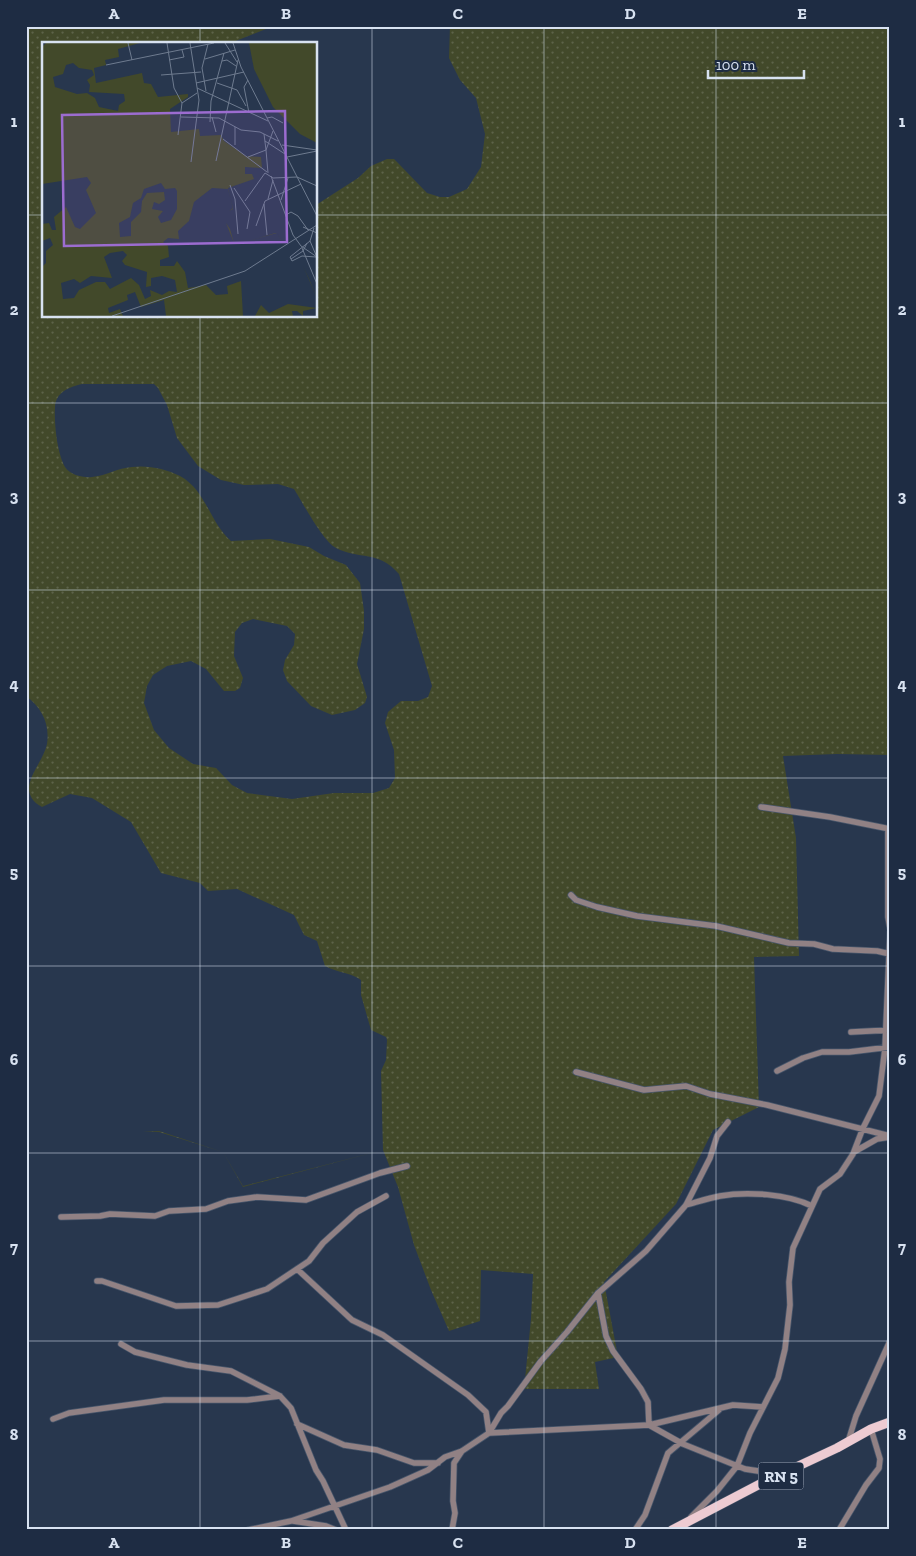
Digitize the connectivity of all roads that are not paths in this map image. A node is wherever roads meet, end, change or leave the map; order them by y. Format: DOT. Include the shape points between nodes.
graph roads {
  1 [pos="761,806"];
  2 [pos="889,829"];
  3 [pos="571,895"];
  4 [pos="889,915"];
  5 [pos="890,930"];
  6 [pos="890,954"];
  7 [pos="888,1030"];
  8 [pos="851,1032"];
  9 [pos="888,1048"];
  10 [pos="777,1071"];
  11 [pos="576,1072"];
  12 [pos="728,1122"];
  13 [pos="863,1128"];
  14 [pos="890,1136"];
  15 [pos="854,1152"];
  16 [pos="407,1166"];
  17 [pos="386,1196"];
  18 [pos="686,1205"];
  19 [pos="812,1206"];
  20 [pos="61,1217"];
  21 [pos="297,1269"];
  22 [pos="97,1281"];
  23 [pos="598,1293"];
  24 [pos="890,1342"];
  25 [pos="121,1344"];
  26 [pos="280,1396"];
  27 [pos="763,1407"];
  28 [pos="720,1408"];
  29 [pos="53,1420"];
  30 [pos="890,1422"];
  31 [pos="297,1424"];
  32 [pos="649,1425"];
  33 [pos="871,1430"];
  34 [pos="489,1433"];
  35 [pos="680,1442"];
  36 [pos="848,1442"];
  37 [pos="462,1451"];
  38 [pos="439,1463"];
  39 [pos="737,1466"];
  40 [pos="783,1474"];
  41 [pos="335,1507"];
  42 [pos="291,1521"];
  43 [pos="682,1527"];
  44 [pos="248,1530"];
  45 [pos="336,1530"];
  46 [pos="346,1530"];
  47 [pos="452,1530"];
  48 [pos="635,1530"];
  49 [pos="672,1530"];
  50 [pos="838,1530"];
  1 -- 2 [label="street"];
  2 -- 4 [label="street"];
  3 -- 6 [label="street" via="597,907 637,916 716,926 789,943"];
  4 -- 5 [label="street"];
  5 -- 6 [label="street"];
  6 -- 7 [label="street"];
  7 -- 8 [label="street"];
  7 -- 9 [label="street"];
  9 -- 10 [label="street" via="822,1052"];
  9 -- 13 [label="street" via="879,1096"];
  11 -- 13 [label="street" via="644,1090 686,1086"];
  12 -- 18 [label="street" via="717,1136 710,1158"];
  13 -- 14 [label="street"];
  13 -- 15 [label="street"];
  14 -- 15 [label="street"];
  15 -- 19 [label="street" via="840,1174 820,1189"];
  16 -- 20 [label="street" via="306,1200 257,1198 228,1201 206,1209 169,1211 155,1216"];
  17 -- 21 [label="street" via="356,1212 309,1261"];
  18 -- 19 [label="street" via="722,1195 769,1194 801,1200"];
  18 -- 23 [label="street" via="646,1251"];
  19 -- 27 [label="street" via="793,1248 785,1349 778,1378"];
  21 -- 22 [label="street" via="267,1289 218,1305 176,1306"];
  21 -- 34 [label="street" via="352,1320 383,1336 468,1396 486,1412"];
  23 -- 32 [label="street" via="606,1336 648,1402"];
  23 -- 34 [label="street" via="541,1361"];
  24 -- 36 [label="street" via="856,1416"];
  25 -- 26 [label="street" via="135,1352 231,1371"];
  26 -- 29 [label="street" via="247,1400 164,1400 69,1413"];
  26 -- 31 [label="street" via="291,1408"];
  27 -- 28 [label="street" via="733,1405"];
  27 -- 39 [label="street"];
  28 -- 32 [label="street"];
  28 -- 35 [label="street"];
  30 -- 33 [label="main road, RN 5"];
  31 -- 38 [label="street" via="344,1445 376,1450 414,1463"];
  31 -- 41 [label="street"];
  32 -- 34 [label="street"];
  32 -- 35 [label="street"];
  33 -- 36 [label="main road, RN 5"];
  33 -- 50 [label="street" via="880,1459 879,1468"];
  34 -- 37 [label="street"];
  35 -- 39 [label="street"];
  35 -- 48 [label="street" via="668,1453 645,1515"];
  36 -- 40 [label="main road, RN 5"];
  37 -- 38 [label="street" via="445,1457"];
  37 -- 47 [label="street" via="454,1463 453,1501 456,1513"];
  38 -- 41 [label="street" via="390,1488"];
  39 -- 40 [label="street" via="745,1470"];
  39 -- 43 [label="street" via="718,1491"];
  40 -- 43 [label="main road, RN 5"];
  41 -- 42 [label="street"];
  41 -- 46 [label="street"];
  42 -- 44 [label="street"];
  42 -- 45 [label="street"];
  43 -- 49 [label="main road, RN 5"];
}
